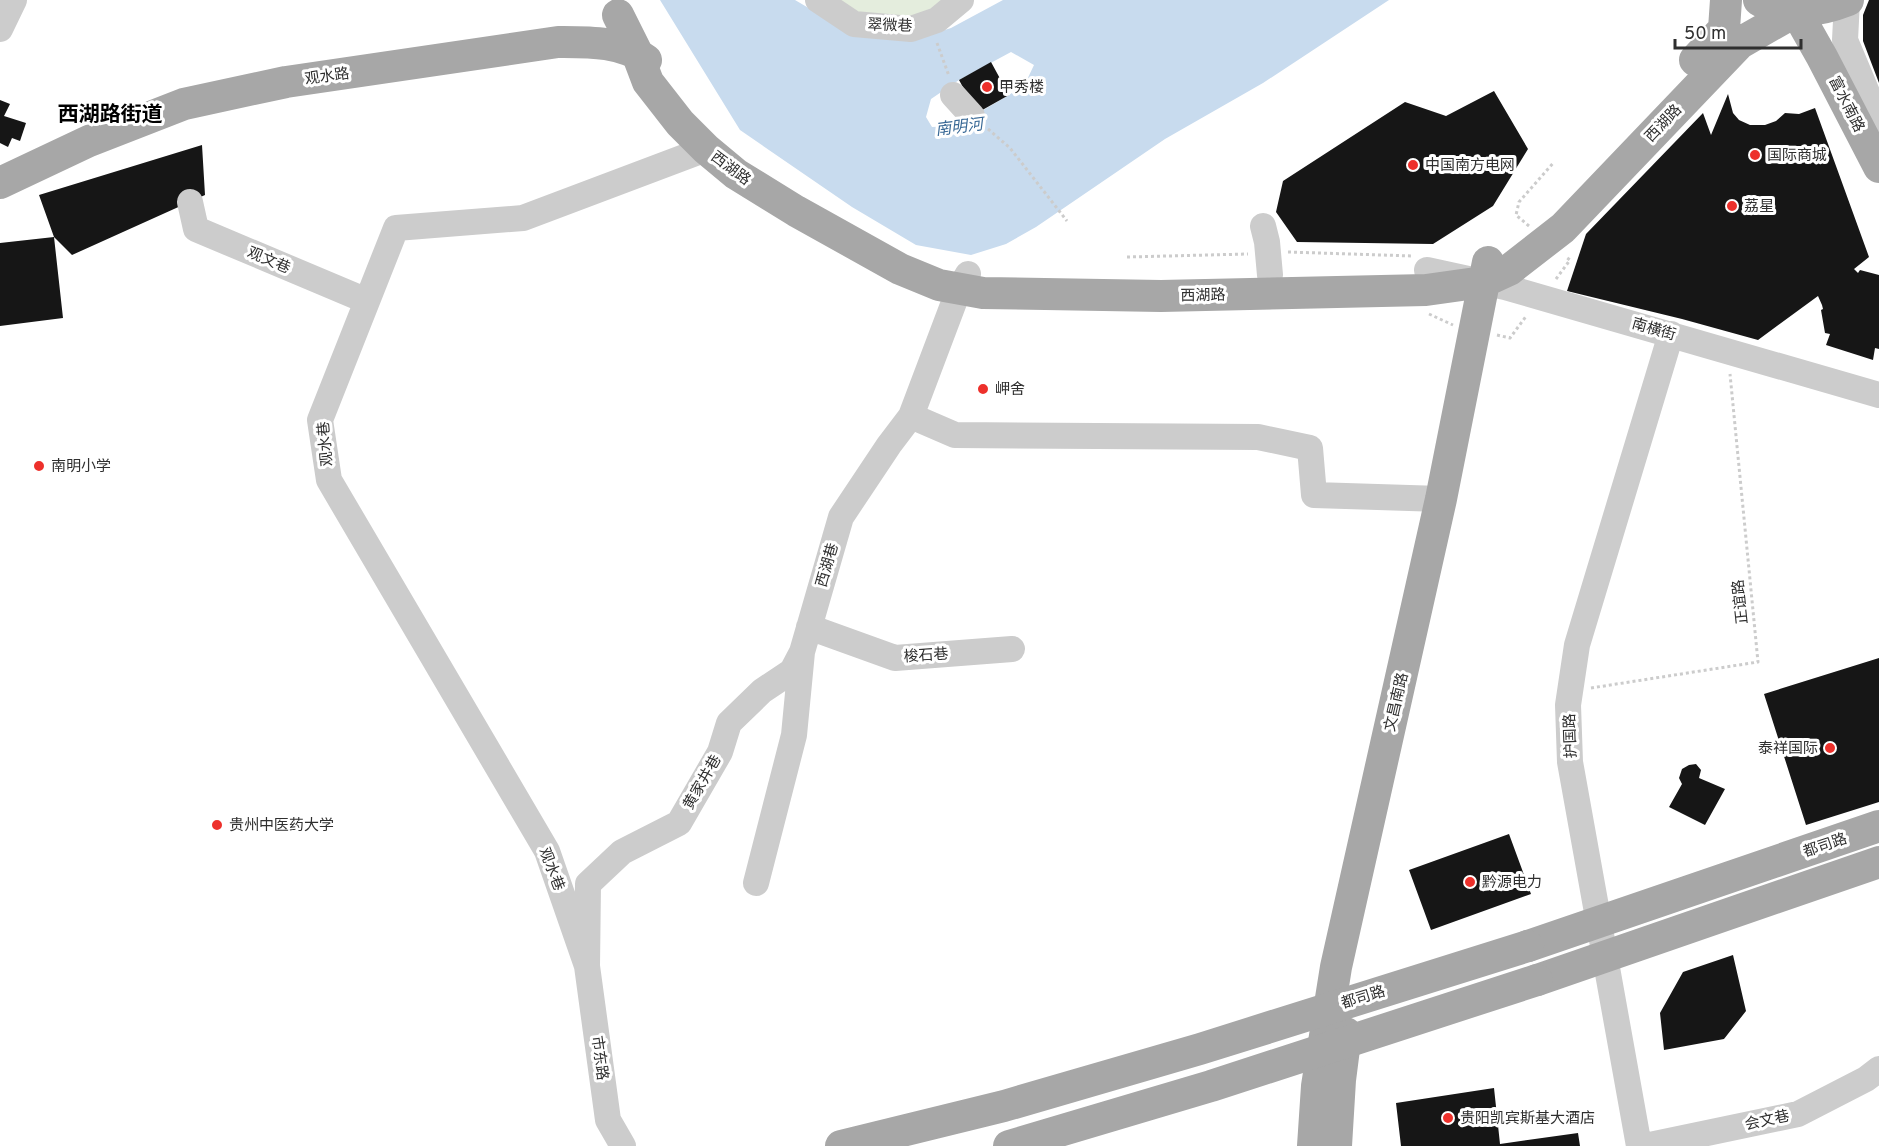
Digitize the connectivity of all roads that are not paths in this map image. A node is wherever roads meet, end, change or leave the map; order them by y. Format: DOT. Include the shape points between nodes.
graph roads {
  1 [pos="14,0"];
  2 [pos="818,0"];
  3 [pos="960,0"];
  4 [pos="1726,0"];
  5 [pos="1759,0"];
  6 [pos="1847,0"];
  7 [pos="614,8"];
  8 [pos="1796,11"];
  9 [pos="0,29"];
  10 [pos="637,52"];
  11 [pos="656,78"];
  12 [pos="953,95"];
  13 [pos="972,116"];
  14 [pos="1879,121"];
  15 [pos="706,149"];
  16 [pos="1879,167"];
  17 [pos="0,183"];
  18 [pos="0,201"];
  19 [pos="190,202"];
  20 [pos="1263,226"];
  21 [pos="1540,235"];
  22 [pos="1269,264"];
  23 [pos="1496,274"];
  24 [pos="964,281"];
  25 [pos="367,301"];
  26 [pos="1671,334"];
  27 [pos="1879,395"];
  28 [pos="911,416"];
  29 [pos="1441,499"];
  30 [pos="809,627"];
  31 [pos="1012,649"];
  32 [pos="802,652"];
  33 [pos="1878,827"];
  34 [pos="1879,862"];
  35 [pos="756,883"];
  36 [pos="1599,921"];
  37 [pos="1605,957"];
  38 [pos="587,966"];
  39 [pos="1879,1069"];
  40 [pos="624,1146"];
  41 [pos="841,1146"];
  42 [pos="1009,1146"];
  43 [pos="1313,1146"];
  44 [pos="1336,1146"];
  45 [pos="1639,1146"];
  46 [pos="1645,1146"];
  1 -- 9 [label="street"];
  2 -- 3 [label="street, 翠微巷" via="854,24 911,29 931,26"];
  4 -- 21 [label="main road, 西湖路" via="1724,29 1551,214"];
  5 -- 8 [label="main road"];
  6 -- 8 [label="main road" via="1822,9"];
  6 -- 14 [label="street, 富水南路" via="1845,40"];
  7 -- 10 [label="main road, 西湖路"];
  7 -- 11 [label="main road, 西湖路"];
  8 -- 16 [label="main road, 富水南路"];
  8 -- 21 [label="main road, 西湖路" via="1740,43 1563,228"];
  10 -- 11 [label="main road, 观水路"];
  10 -- 17 [label="main road, 观水路" via="599,43 558,42 286,82 184,104 89,141"];
  11 -- 15 [label="main road, 西湖路" via="680,123"];
  11 -- 18 [label="main road, 观水路" via="596,58 564,58 287,100 189,122 97,156"];
  11 -- 24 [label="main road, 西湖路" via="743,161 907,257"];
  12 -- 13 [label="street"];
  15 -- 24 [label="main road, 西湖路" via="736,174 796,211 900,268 939,285"];
  15 -- 25 [label="street, 观水巷" via="523,218 396,228"];
  19 -- 25 [label="street, 观文巷" via="196,229"];
  20 -- 22 [label="street"];
  21 -- 23 [label="main road, 西湖路"];
  22 -- 23 [label="main road, 西湖路" via="1420,263"];
  22 -- 24 [label="main road, 西湖路" via="1162,279 981,276"];
  23 -- 24 [label="main road, 西湖路" via="1426,290 1161,296 982,293"];
  23 -- 26 [label="street, 南横街"];
  23 -- 29 [label="main road, 文昌南路"];
  23 -- 44 [label="main road, 文昌南路" via="1356,964 1340,1080"];
  24 -- 28 [label="street, 西湖巷"];
  25 -- 38 [label="street, 观水巷" via="320,420 329,480 547,851"];
  26 -- 27 [label="street, 南横街"];
  26 -- 36 [label="street, 护国路" via="1577,645 1568,705 1570,762"];
  28 -- 29 [label="street" via="955,435 1258,437 1310,448 1314,495"];
  28 -- 30 [label="street, 西湖巷" via="842,517"];
  29 -- 43 [label="main road, 文昌南路" via="1336,967 1317,1086"];
  30 -- 31 [label="street, 梭石巷" via="895,658"];
  30 -- 32 [label="street, 西湖巷"];
  32 -- 35 [label="street, 西湖巷" via="794,735"];
  32 -- 38 [label="street, 黄家井巷" via="792,671 762,691 729,723 720,752 679,823 622,852 588,884"];
  33 -- 36 [label="main road, 都司路"];
  34 -- 37 [label="main road"];
  36 -- 37 [label="street, 护国路"];
  36 -- 41 [label="main road, 都司路, bridge" via="1200,1049 1026,1100"];
  37 -- 42 [label="main road, bridge" via="1211,1086"];
  37 -- 45 [label="street, 护国路"];
  38 -- 40 [label="street, 市东路" via="608,1120"];
  39 -- 46 [label="street, 会文巷" via="1798,1114"];
}
